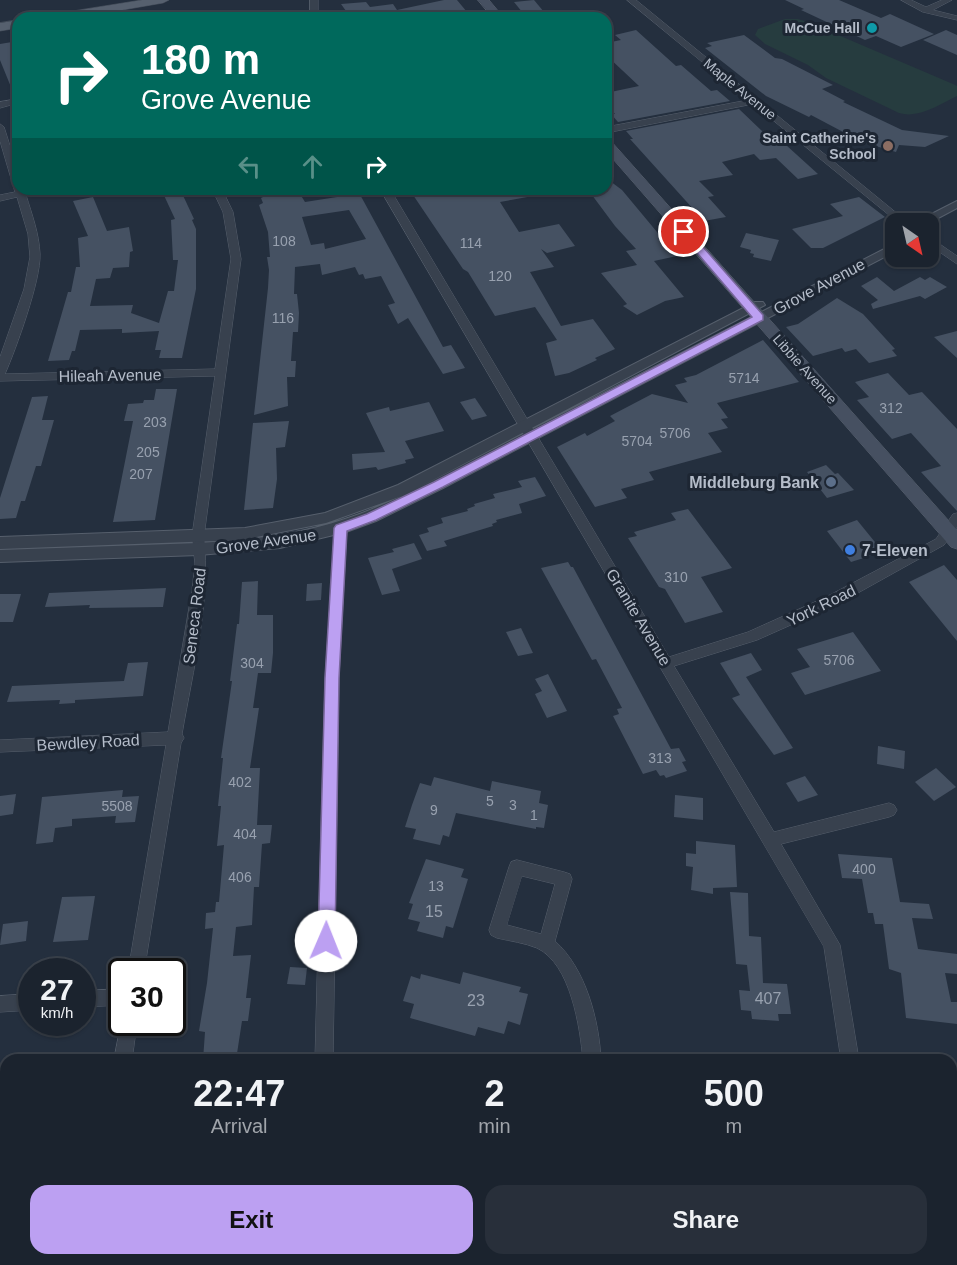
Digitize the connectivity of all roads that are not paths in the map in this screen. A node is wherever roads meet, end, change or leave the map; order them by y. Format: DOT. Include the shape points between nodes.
graph roads {
  1 [pos="163,0"];
  2 [pos="483,0"];
  3 [pos="631,0"];
  4 [pos="905,0"];
  5 [pos="948,0"];
  6 [pos="926,10"];
  7 [pos="91,12"];
  8 [pos="493,12"];
  9 [pos="957,18"];
  10 [pos="755,101"];
  11 [pos="0,127"];
  12 [pos="612,129"];
  13 [pos="612,150"];
  14 [pos="12,169"];
  15 [pos="19,195"];
  16 [pos="220,195"];
  17 [pos="389,195"];
  18 [pos="957,204"];
  19 [pos="892,213"];
  20 [pos="939,213"];
  21 [pos="957,215"];
  22 [pos="939,224"];
  23 [pos="885,240"];
  24 [pos="939,247"];
  25 [pos="885,251"];
  26 [pos="957,261"];
  27 [pos="755,313"];
  28 [pos="220,372"];
  29 [pos="0,373"];
  30 [pos="0,378"];
  31 [pos="529,431"];
  32 [pos="340,528"];
  33 [pos="954,530"];
  34 [pos="199,542"];
  35 [pos="0,543"];
  36 [pos="0,556"];
  37 [pos="666,663"];
  38 [pos="177,738"];
  39 [pos="0,746"];
  40 [pos="889,810"];
  41 [pos="770,840"];
  42 [pos="546,944"];
  43 [pos="138,958"];
  44 [pos="18,1003"];
  45 [pos="0,1004"];
  46 [pos="126,1036"];
  47 [pos="124,1054"];
  48 [pos="324,1054"];
  49 [pos="591,1054"];
  50 [pos="849,1054"];
  1 -- 7 [label="main road"];
  2 -- 8 [label="main road"];
  3 -- 10 [label="street, Maple Avenue"];
  4 -- 6 [label="street"];
  5 -- 6 [label="street"];
  6 -- 9 [label="street"];
  10 -- 12 [label="street"];
  10 -- 19 [label="street, Maple Avenue"];
  11 -- 14 [label="street"];
  13 -- 27 [label="main road, Libbie Avenue"];
  15 -- 29 [label="street" via="33,234 35,257 29,289"];
  16 -- 28 [label="street, Seneca Road" via="228,212 236,259"];
  17 -- 31 [label="street, Granite Avenue"];
  18 -- 20 [label="street"];
  21 -- 22 [label="street"];
  23 -- 27 [label="street, Grove Avenue"];
  24 -- 26 [label="street"];
  25 -- 27 [label="street, Grove Avenue"];
  27 -- 31 [label="street, Grove Avenue"];
  27 -- 33 [label="main road, Libbie Avenue"];
  28 -- 30 [label="street, Hileah Avenue"];
  28 -- 34 [label="street, Seneca Road"];
  31 -- 32 [label="street, Grove Avenue" via="396,506"];
  31 -- 34 [label="street, Grove Avenue" via="350,511 275,530"];
  31 -- 37 [label="street, Granite Avenue"];
  32 -- 34 [label="street, Grove Avenue" via="269,543"];
  32 -- 48 [label="street" via="332,678"];
  33 -- 37 [label="street, York Road" via="939,543 798,618"];
  34 -- 35 [label="street, Grove Avenue"];
  34 -- 36 [label="street, Grove Avenue"];
  34 -- 38 [label="street, Seneca Road" via="199,590"];
  37 -- 41 [label="street, Granite Avenue"];
  38 -- 39 [label="street, Bewdley Road"];
  38 -- 43 [label="street, Seneca Road"];
  40 -- 41 [label="street"];
  41 -- 50 [label="street, Granite Avenue" via="832,945"];
  42 -- 42 [label="street" via="564,879 517,867 497,930"];
  42 -- 49 [label="street" via="563,963 580,1000"];
  44 -- 45 [label="street"];
  46 -- 47 [label="street"];
}
